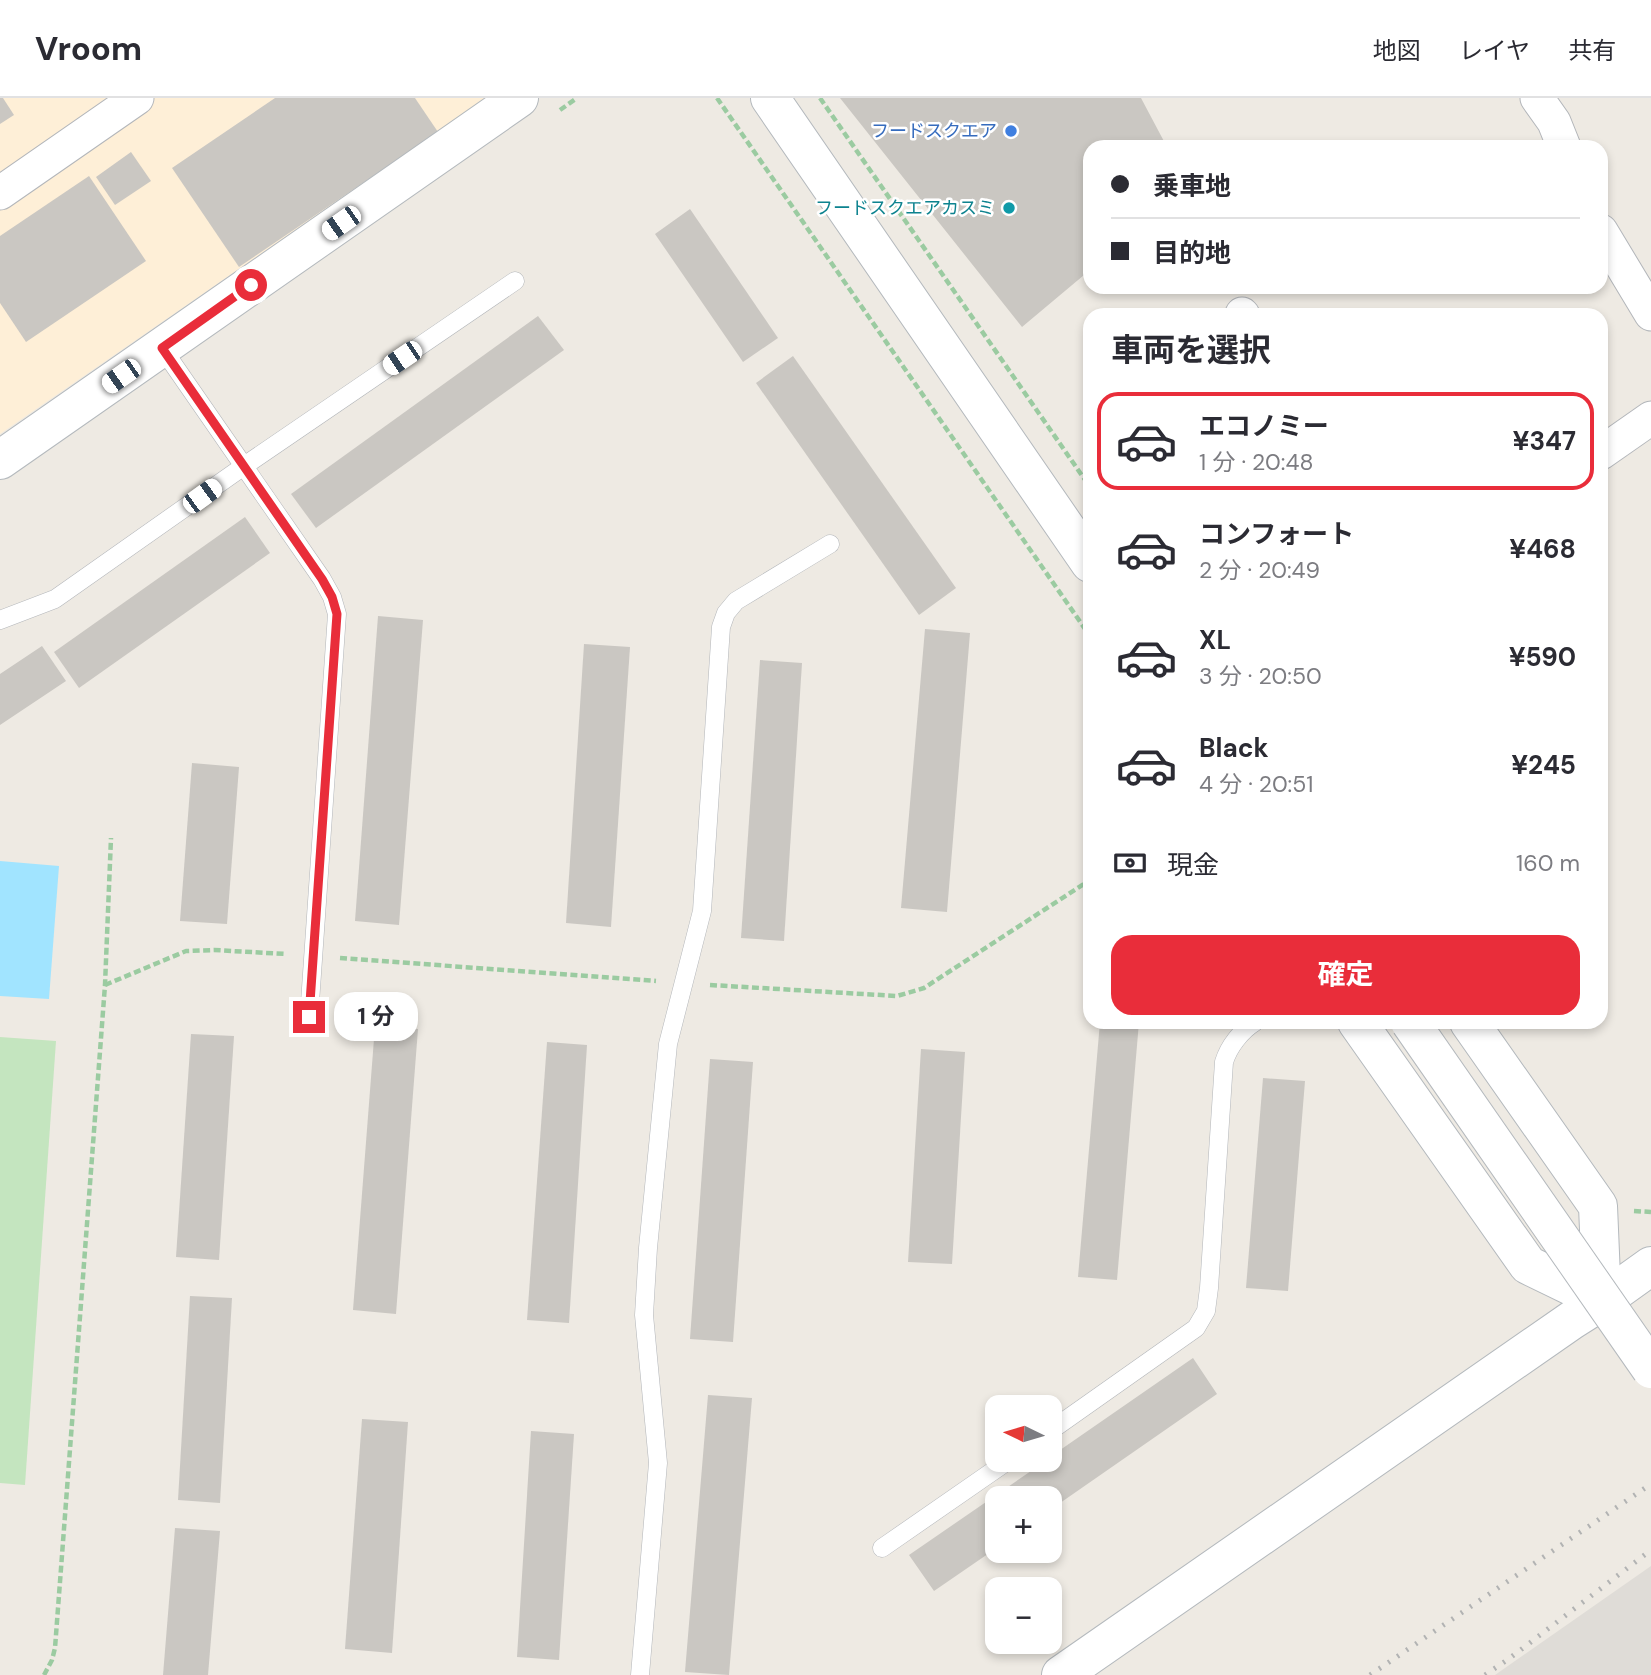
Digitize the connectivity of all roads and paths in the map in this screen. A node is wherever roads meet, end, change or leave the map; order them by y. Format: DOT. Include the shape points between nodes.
graph roads {
  1 [pos="137,98"];
  2 [pos="519,98"];
  3 [pos="578,98"];
  4 [pos="716,98"];
  5 [pos="770,98"];
  6 [pos="820,98"];
  7 [pos="1537,98"];
  8 [pos="560,110"];
  9 [pos="1561,140"];
  10 [pos="0,193"];
  11 [pos="1608,243"];
  12 [pos="515,281"];
  13 [pos="1651,314"];
  14 [pos="162,348"];
  15 [pos="1651,418"];
  16 [pos="1608,448"];
  17 [pos="0,460"];
  18 [pos="244,466"];
  19 [pos="1083,477"];
  20 [pos="830,544"];
  21 [pos="1083,553"];
  22 [pos="0,620"];
  23 [pos="1083,626"];
  24 [pos="111,838"];
  25 [pos="1083,885"];
  26 [pos="313,956"];
  27 [pos="685,983"];
  28 [pos="105,985"];
  29 [pos="309,1017"];
  30 [pos="1247,1029"];
  31 [pos="1362,1029"];
  32 [pos="1415,1029"];
  33 [pos="1474,1029"];
  34 [pos="1651,1266"];
  35 [pos="1602,1301"];
  36 [pos="1651,1369"];
  37 [pos="1062,1422"];
  38 [pos="992,1472"];
  39 [pos="882,1548"];
  40 [pos="45,1675"];
  41 [pos="640,1675"];
  42 [pos="1061,1675"];
  1 -- 10 [label="street"];
  2 -- 14 [label="street"];
  3 -- 8 [label="path"];
  4 -- 23 [label="path"];
  5 -- 21 [label="street"];
  6 -- 19 [label="path"];
  7 -- 9 [label="street"];
  11 -- 13 [label="street"];
  12 -- 18 [label="lane"];
  14 -- 17 [label="street"];
  14 -- 18 [label="lane"];
  15 -- 16 [label="street"];
  18 -- 22 [label="lane" via="55,599"];
  18 -- 26 [label="lane" via="322,579 337,614"];
  20 -- 27 [label="lane" via="736,601 721,627 702,911"];
  24 -- 28 [label="path"];
  25 -- 27 [label="path" via="924,988 897,996"];
  26 -- 27 [label="path"];
  26 -- 28 [label="path" via="186,951"];
  26 -- 29 [label="lane"];
  27 -- 41 [label="lane" via="668,1044 648,1248 644,1315 658,1463"];
  28 -- 40 [label="path" via="55,1647"];
  30 -- 37 [label="lane" via="1228,1049 1224,1062 1206,1311 1196,1328"];
  31 -- 35 [label="street" via="1528,1265"];
  32 -- 36 [label="street, bridge"];
  33 -- 35 [label="street" via="1598,1206"];
  34 -- 35 [label="street"];
  35 -- 42 [label="street"];
  38 -- 39 [label="lane"];
}
